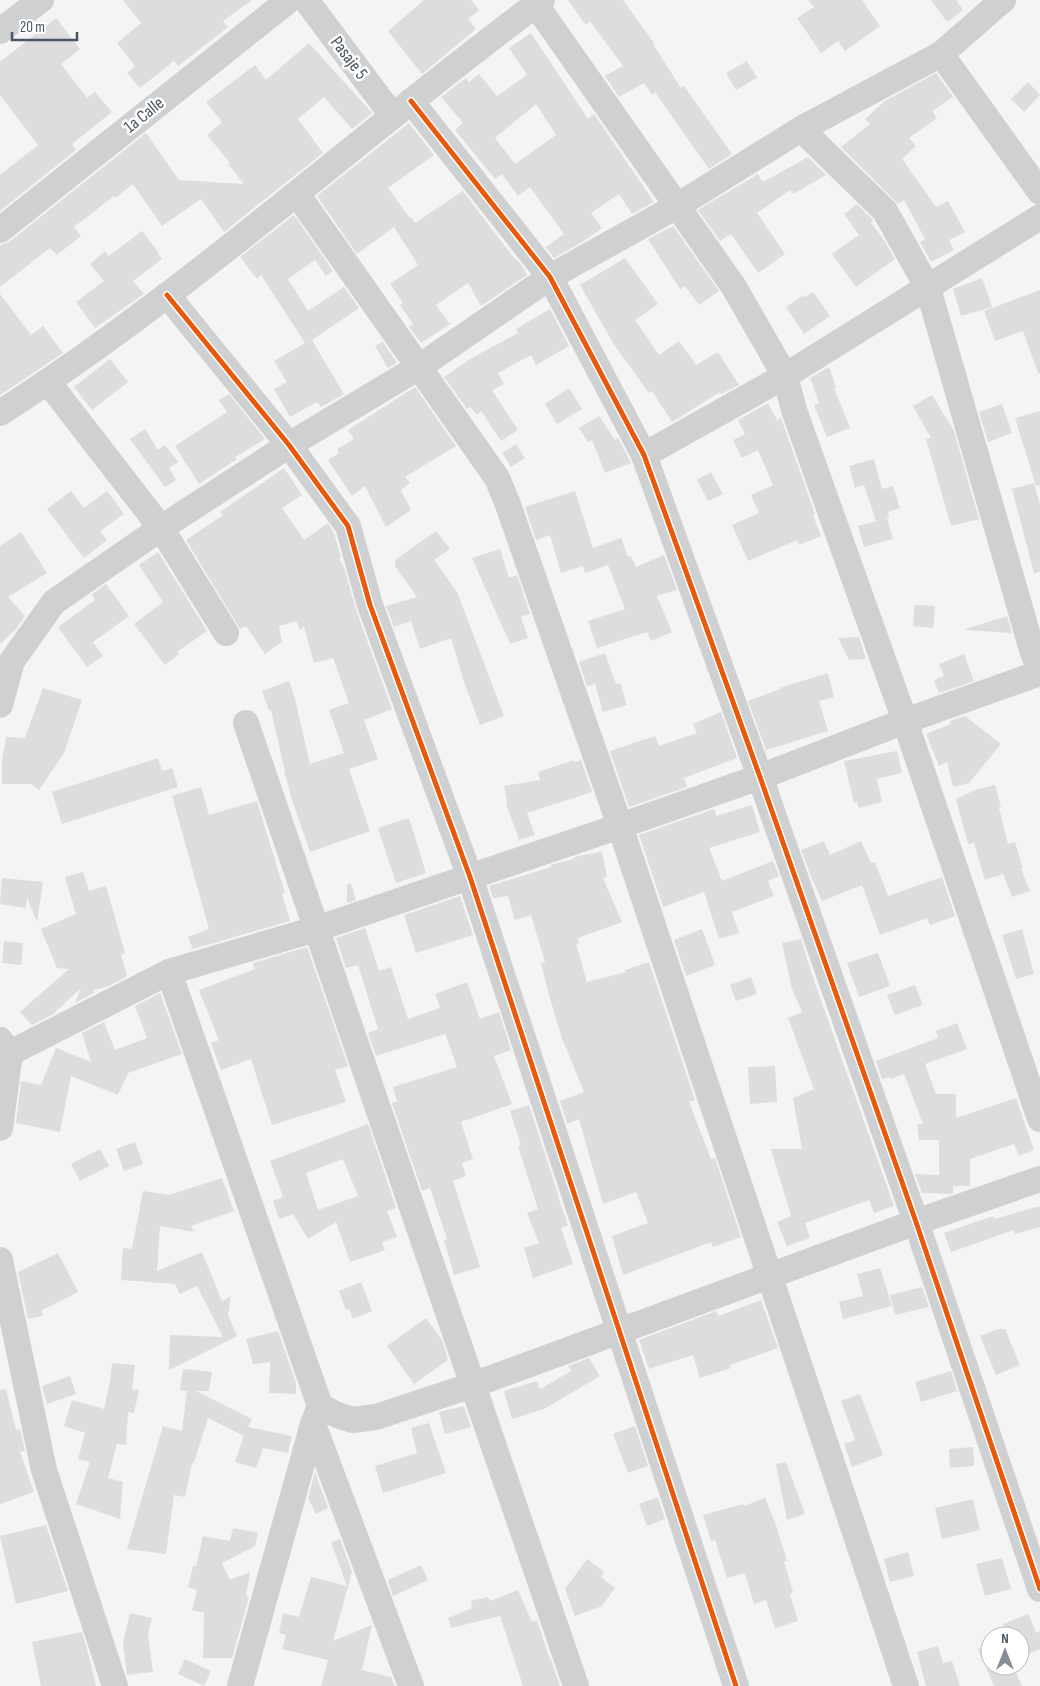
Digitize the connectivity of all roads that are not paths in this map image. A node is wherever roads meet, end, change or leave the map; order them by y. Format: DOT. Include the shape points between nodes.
graph roads {
  1 [pos="41,0"];
  2 [pos="289,0"];
  3 [pos="306,0"];
  4 [pos="1003,0"];
  5 [pos="539,2"];
  6 [pos="0,31"];
  7 [pos="942,54"];
  8 [pos="402,108"];
  9 [pos="801,129"];
  10 [pos="1040,192"];
  11 [pos="297,194"];
  12 [pos="677,206"];
  13 [pos="1040,217"];
  14 [pos="0,230"];
  15 [pos="550,277"];
  16 [pos="928,288"];
  17 [pos="167,295"];
  18 [pos="419,367"];
  19 [pos="785,376"];
  20 [pos="48,382"];
  21 [pos="0,413"];
  22 [pos="289,445"];
  23 [pos="644,455"];
  24 [pos="162,528"];
  25 [pos="226,632"];
  26 [pos="1040,669"];
  27 [pos="1040,673"];
  28 [pos="0,705"];
  29 [pos="905,721"];
  30 [pos="246,723"];
  31 [pos="760,777"];
  32 [pos="620,826"];
  33 [pos="470,877"];
  34 [pos="316,929"];
  35 [pos="170,972"];
  36 [pos="3,1047"];
  37 [pos="1040,1119"];
  38 [pos="0,1128"];
  39 [pos="1040,1179"];
  40 [pos="916,1222"];
  41 [pos="0,1260"];
  42 [pos="770,1276"];
  43 [pos="619,1331"];
  44 [pos="473,1385"];
  45 [pos="316,1415"];
  46 [pos="1040,1589"];
  47 [pos="398,1650"];
  48 [pos="115,1686"];
  49 [pos="240,1686"];
  50 [pos="390,1686"];
  51 [pos="411,1686"];
  52 [pos="576,1686"];
  53 [pos="736,1686"];
  54 [pos="906,1686"];
  1 -- 6 [label="street"];
  2 -- 14 [label="street, 1a Calle"];
  3 -- 8 [label="street, Pasaje 5"];
  4 -- 7 [label="street"];
  5 -- 8 [label="street"];
  5 -- 12 [label="street"];
  7 -- 9 [label="street"];
  7 -- 10 [label="street"];
  8 -- 11 [label="street"];
  8 -- 15 [label="street, Pasaje 5"];
  9 -- 12 [label="street"];
  9 -- 16 [label="street" via="885,211"];
  11 -- 17 [label="street"];
  11 -- 18 [label="street"];
  12 -- 15 [label="street"];
  12 -- 19 [label="street" via="734,287"];
  13 -- 16 [label="street"];
  15 -- 18 [label="street"];
  15 -- 23 [label="street, Pasaje 5"];
  16 -- 19 [label="street"];
  16 -- 26 [label="street"];
  17 -- 20 [label="street"];
  17 -- 22 [label="street"];
  18 -- 22 [label="street"];
  18 -- 32 [label="street" via="497,478"];
  19 -- 23 [label="street"];
  19 -- 29 [label="street" via="794,410"];
  20 -- 21 [label="street"];
  20 -- 24 [label="street"];
  22 -- 24 [label="street"];
  22 -- 33 [label="street" via="348,526 370,605"];
  23 -- 31 [label="street, Pasaje 5"];
  24 -- 25 [label="street"];
  24 -- 28 [label="street" via="54,602 12,660"];
  27 -- 29 [label="street"];
  29 -- 31 [label="street"];
  29 -- 37 [label="street"];
  30 -- 34 [label="street"];
  31 -- 32 [label="street"];
  31 -- 40 [label="street, Pasaje 5"];
  32 -- 33 [label="street"];
  32 -- 42 [label="street"];
  33 -- 34 [label="street"];
  33 -- 43 [label="street"];
  34 -- 35 [label="street"];
  34 -- 44 [label="street"];
  35 -- 36 [label="street"];
  35 -- 45 [label="street"];
  36 -- 38 [label="street"];
  39 -- 40 [label="street"];
  40 -- 42 [label="street"];
  40 -- 46 [label="street, Pasaje 5"];
  41 -- 48 [label="street" via="44,1470"];
  42 -- 43 [label="street"];
  42 -- 54 [label="street"];
  43 -- 44 [label="street"];
  43 -- 53 [label="street"];
  44 -- 45 [label="street" via="376,1417 353,1420 337,1415"];
  44 -- 52 [label="street"];
  45 -- 47 [label="street"];
  45 -- 49 [label="street"];
  47 -- 50 [label="street"];
  47 -- 51 [label="street"];
}
